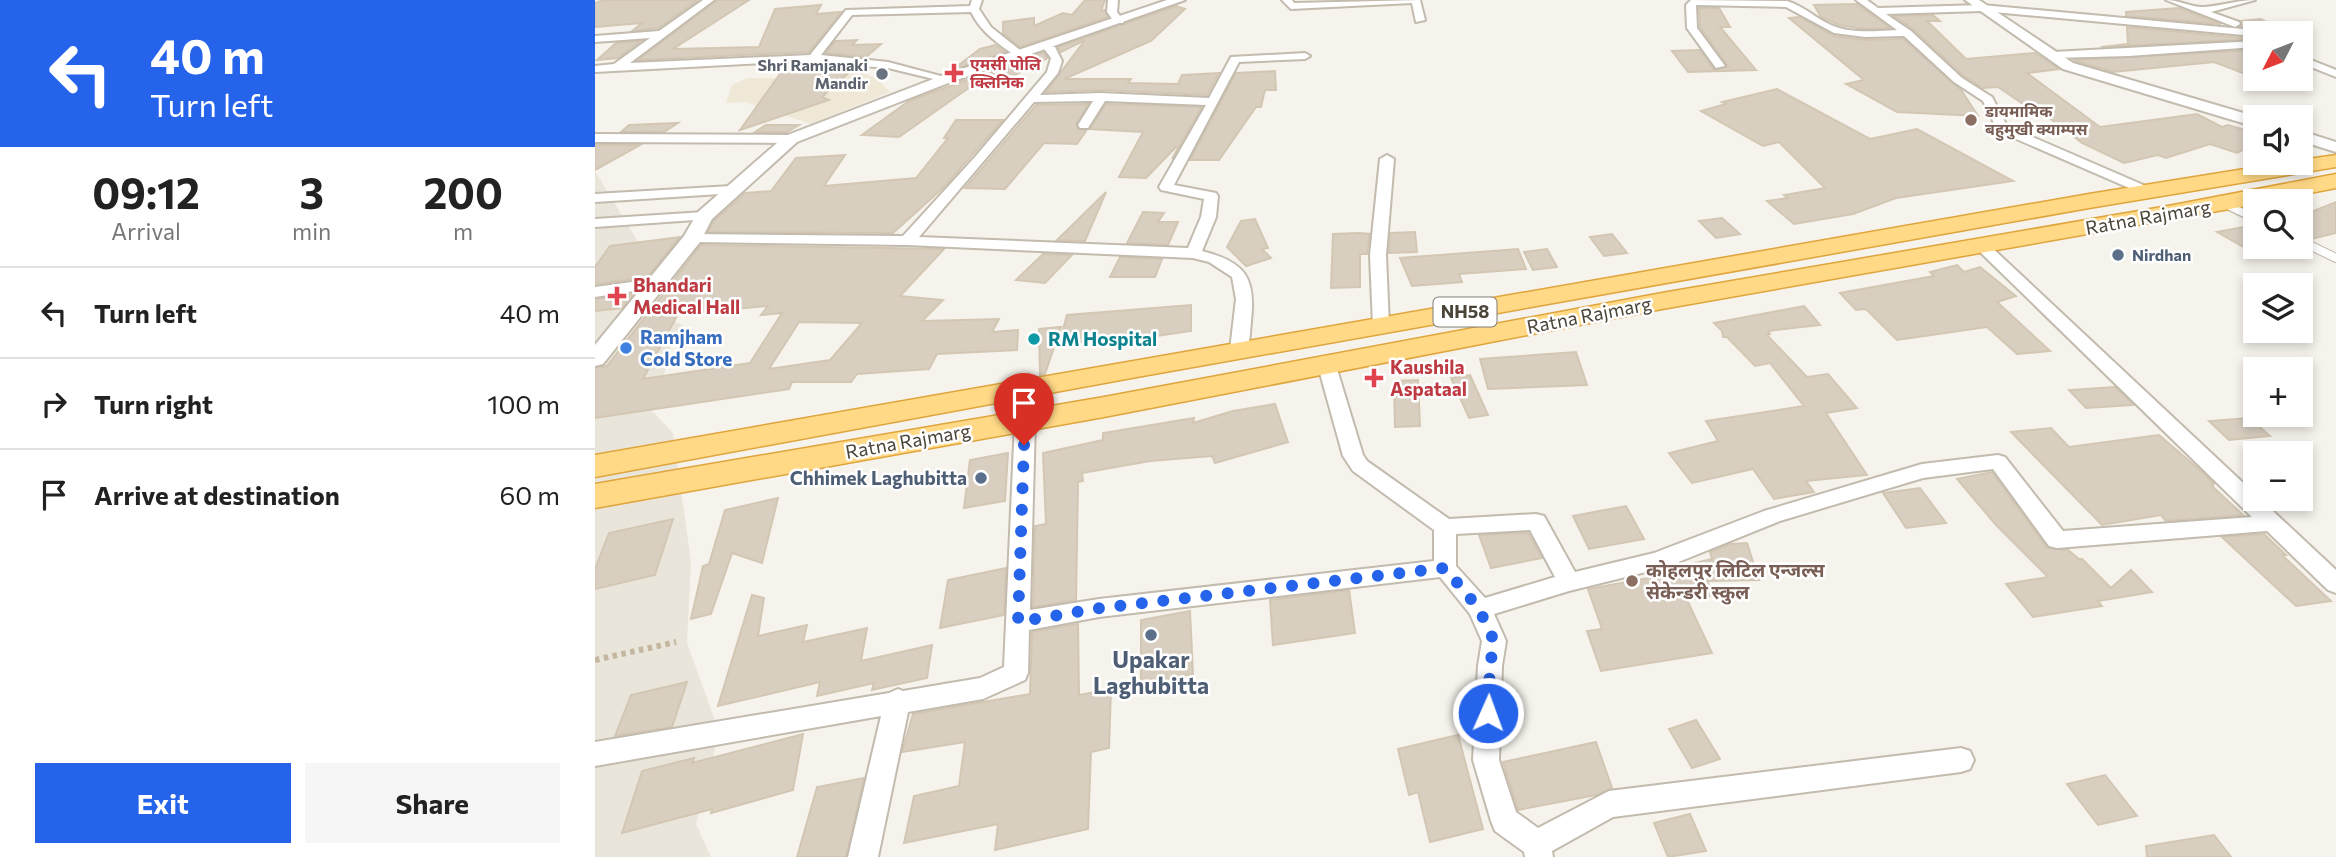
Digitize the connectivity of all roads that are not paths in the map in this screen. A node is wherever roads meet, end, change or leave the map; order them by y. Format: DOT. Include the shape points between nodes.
graph roads {
  1 [pos="709,0"];
  2 [pos="1114,0"];
  3 [pos="1179,0"];
  4 [pos="1287,0"];
  5 [pos="1861,0"];
  6 [pos="2171,0"];
  7 [pos="2250,0"];
  8 [pos="1345,2"];
  9 [pos="975,4"];
  10 [pos="1976,4"];
  11 [pos="1874,11"];
  12 [pos="2201,11"];
  13 [pos="1420,20"];
  14 [pos="1119,21"];
  15 [pos="2243,31"];
  16 [pos="1907,33"];
  17 [pos="663,34"];
  18 [pos="2243,36"];
  19 [pos="595,39"];
  20 [pos="2243,39"];
  21 [pos="1047,46"];
  22 [pos="1020,54"];
  23 [pos="2053,55"];
  24 [pos="1305,56"];
  25 [pos="814,57"];
  26 [pos="2313,64"];
  27 [pos="1720,65"];
  28 [pos="618,66"];
  29 [pos="595,69"];
  30 [pos="2336,74"];
  31 [pos="946,79"];
  32 [pos="1101,97"];
  33 [pos="1030,99"];
  34 [pos="1213,102"];
  35 [pos="2243,118"];
  36 [pos="1084,125"];
  37 [pos="595,138"];
  38 [pos="791,139"];
  39 [pos="2313,140"];
  40 [pos="2336,147"];
  41 [pos="1387,159"];
  42 [pos="2336,161"];
  43 [pos="2336,181"];
  44 [pos="731,190"];
  45 [pos="2143,190"];
  46 [pos="595,198"];
  47 [pos="2225,204"];
  48 [pos="2243,213"];
  49 [pos="704,216"];
  50 [pos="595,223"];
  51 [pos="693,238"];
  52 [pos="907,241"];
  53 [pos="1983,247"];
  54 [pos="2313,247"];
  55 [pos="1193,253"];
  56 [pos="2336,258"];
  57 [pos="654,284"];
  58 [pos="595,292"];
  59 [pos="1381,326"];
  60 [pos="1239,350"];
  61 [pos="595,359"];
  62 [pos="1327,366"];
  63 [pos="1025,421"];
  64 [pos="595,466"];
  65 [pos="595,496"];
  66 [pos="2272,523"];
  67 [pos="1445,527"];
  68 [pos="1445,568"];
  69 [pos="1569,582"];
  70 [pos="2336,584"];
  71 [pos="1479,609"];
  72 [pos="1018,622"];
  73 [pos="898,701"];
  74 [pos="595,754"];
  75 [pos="1961,760"];
  76 [pos="1538,851"];
  77 [pos="863,857"];
  1 -- 17 [label="street"];
  2 -- 14 [label="street" via="1112,12"];
  3 -- 14 [label="street"];
  4 -- 8 [label="street" via="1291,6"];
  5 -- 11 [label="street"];
  6 -- 12 [label="street"];
  7 -- 12 [label="street"];
  8 -- 13 [label="street" via="1414,0"];
  9 -- 22 [label="street" via="979,23"];
  9 -- 25 [label="street" via="849,12"];
  10 -- 11 [label="street"];
  10 -- 18 [label="street"];
  10 -- 23 [label="street"];
  11 -- 16 [label="street"];
  12 -- 15 [label="street"];
  14 -- 21 [label="street"];
  16 -- 27 [label="street" via="1842,30 1787,4 1694,2 1692,28"];
  16 -- 45 [label="street" via="1958,80 1988,99 2002,128"];
  17 -- 19 [label="street"];
  17 -- 28 [label="street"];
  20 -- 23 [label="street" via="2129,53"];
  21 -- 22 [label="street"];
  21 -- 33 [label="street" via="1056,52 1058,61"];
  22 -- 31 [label="street"];
  23 -- 35 [label="street" via="2068,66"];
  24 -- 34 [label="street" via="1235,59"];
  25 -- 28 [label="street"];
  25 -- 31 [label="street" via="884,63"];
  26 -- 30 [label="street"];
  28 -- 29 [label="street"];
  31 -- 38 [label="street"];
  32 -- 33 [label="street"];
  32 -- 34 [label="street"];
  32 -- 36 [label="street"];
  33 -- 52 [label="street"];
  34 -- 55 [label="street" via="1166,187 1213,199"];
  37 -- 38 [label="street"];
  38 -- 44 [label="street"];
  39 -- 40 [label="street"];
  41 -- 59 [label="street" via="1378,256"];
  42 -- 45 [label="highway, Ratna Rajmarg / NH58"];
  43 -- 47 [label="highway, Ratna Rajmarg / NH58"];
  44 -- 46 [label="street"];
  44 -- 49 [label="street"];
  45 -- 59 [label="highway, Ratna Rajmarg / NH58"];
  47 -- 48 [label="lane"];
  47 -- 53 [label="highway, Ratna Rajmarg / NH58"];
  49 -- 50 [label="street"];
  49 -- 51 [label="street"];
  51 -- 52 [label="street"];
  51 -- 57 [label="street"];
  52 -- 55 [label="street"];
  53 -- 62 [label="highway, Ratna Rajmarg / NH58" via="1665,301"];
  53 -- 66 [label="street"];
  54 -- 56 [label="lane"];
  55 -- 60 [label="street" via="1217,257 1242,276"];
  57 -- 58 [label="street"];
  57 -- 61 [label="street"];
  59 -- 60 [label="highway, Ratna Rajmarg / NH58"];
  60 -- 64 [label="highway, Ratna Rajmarg / NH58"];
  62 -- 63 [label="highway, Ratna Rajmarg / NH58"];
  62 -- 67 [label="street" via="1348,444 1360,466"];
  63 -- 65 [label="highway, Ratna Rajmarg / NH58"];
  63 -- 72 [label="street"];
  66 -- 69 [label="street" via="2057,540 1998,462 1922,471 1772,516 1658,561"];
  66 -- 70 [label="street"];
  67 -- 68 [label="street"];
  67 -- 69 [label="street" via="1536,522"];
  68 -- 71 [label="street"];
  68 -- 72 [label="street" via="1100,608"];
  69 -- 71 [label="street"];
  71 -- 76 [label="street" via="1494,641 1486,760 1505,821"];
  72 -- 73 [label="street" via="1016,673 983,688"];
  73 -- 74 [label="street"];
  73 -- 77 [label="street"];
  75 -- 76 [label="street" via="1609,804"];
}
